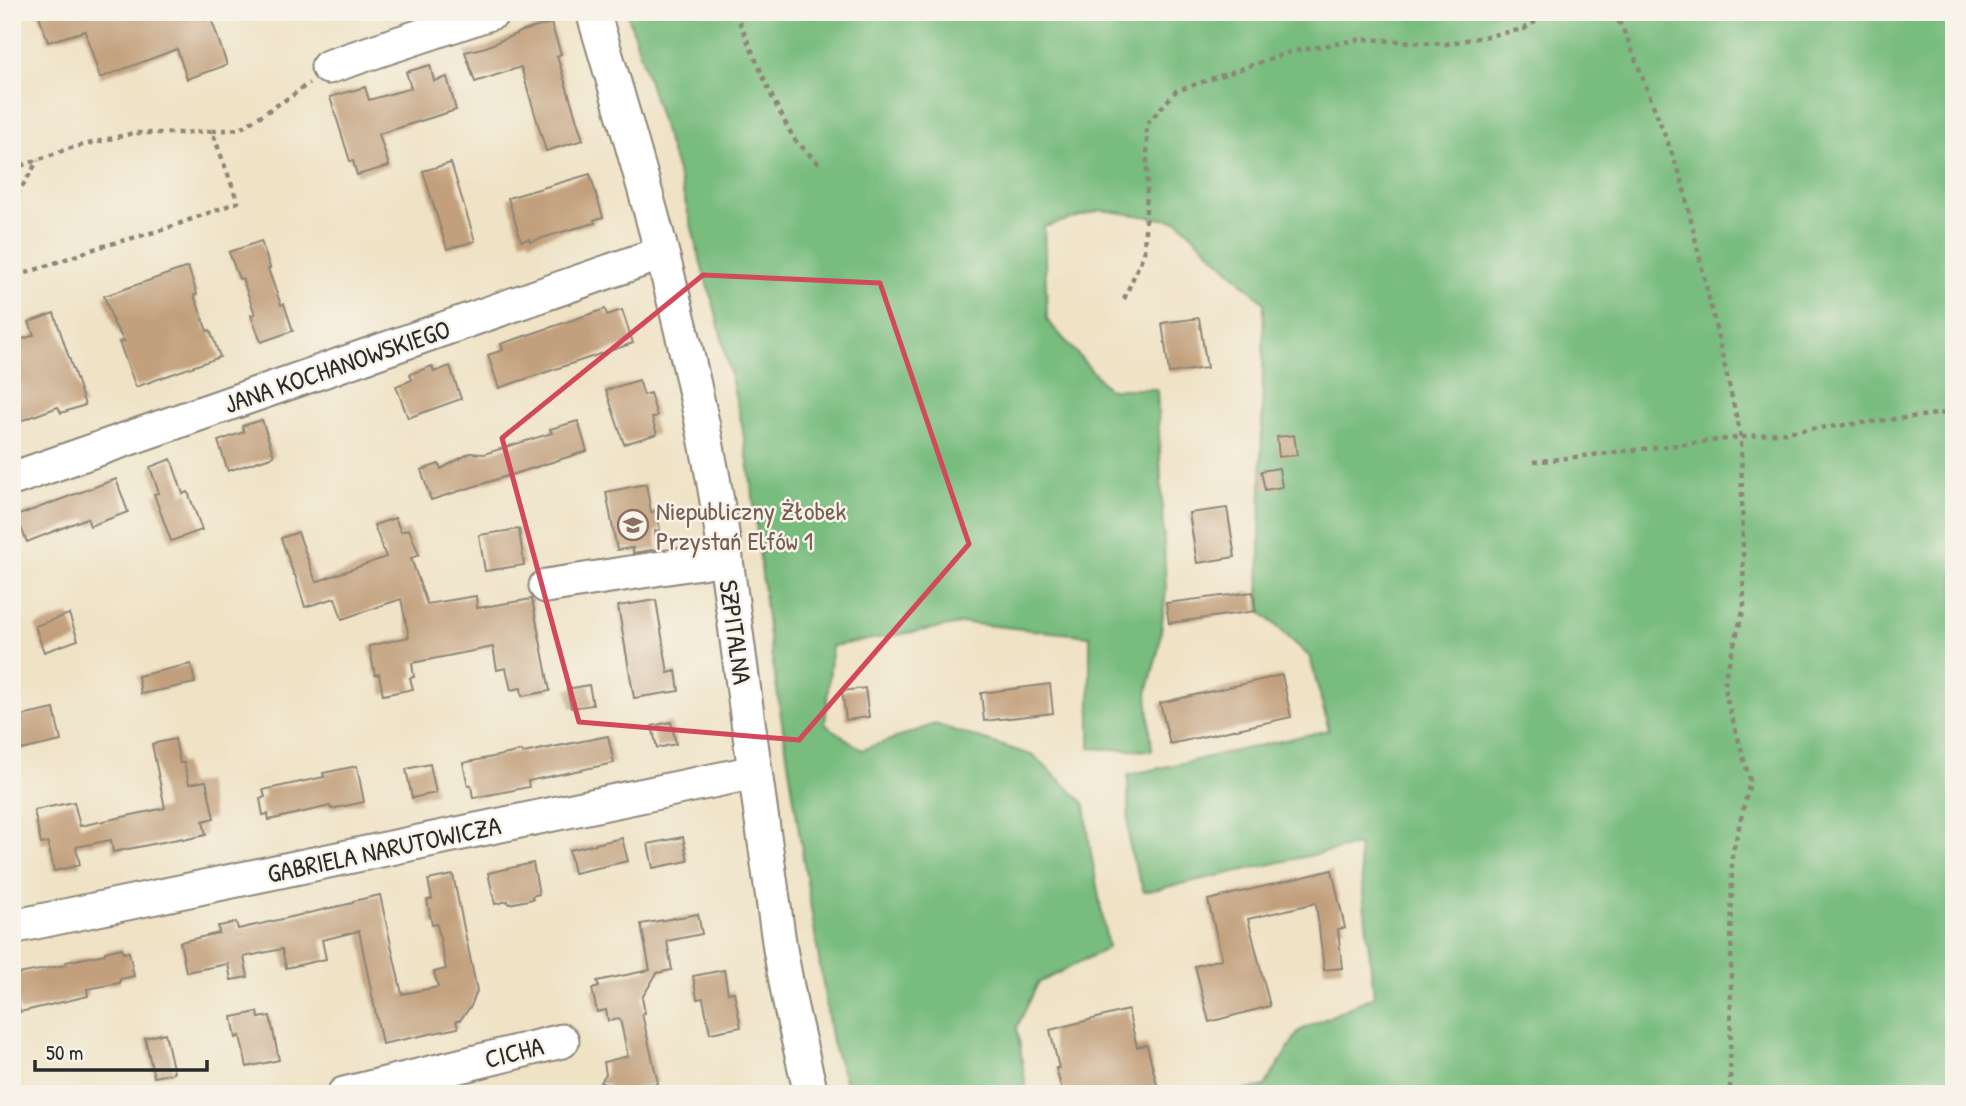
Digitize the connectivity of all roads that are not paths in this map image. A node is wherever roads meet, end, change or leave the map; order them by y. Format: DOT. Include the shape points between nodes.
graph roads {
  1 [pos="493,12"];
  2 [pos="593,12"];
  3 [pos="328,67"];
  4 [pos="662,253"];
  5 [pos="12,479"];
  6 [pos="726,558"];
  7 [pos="546,586"];
  8 [pos="755,772"];
  9 [pos="12,926"];
  10 [pos="562,1041"];
  11 [pos="344,1094"];
  12 [pos="811,1094"];
  1 -- 3 [label="street"];
  2 -- 4 [label="street, SZPITALNA"];
  4 -- 5 [label="street, JANA KOCHANOWSKIEGO"];
  4 -- 6 [label="street, SZPITALNA" via="695,391"];
  6 -- 7 [label="street"];
  6 -- 8 [label="street, SZPITALNA"];
  8 -- 9 [label="street, GABRIELA NARUTOWICZA"];
  8 -- 12 [label="street, SZPITALNA" via="780,949"];
  10 -- 11 [label="street, CICHA"];
}
